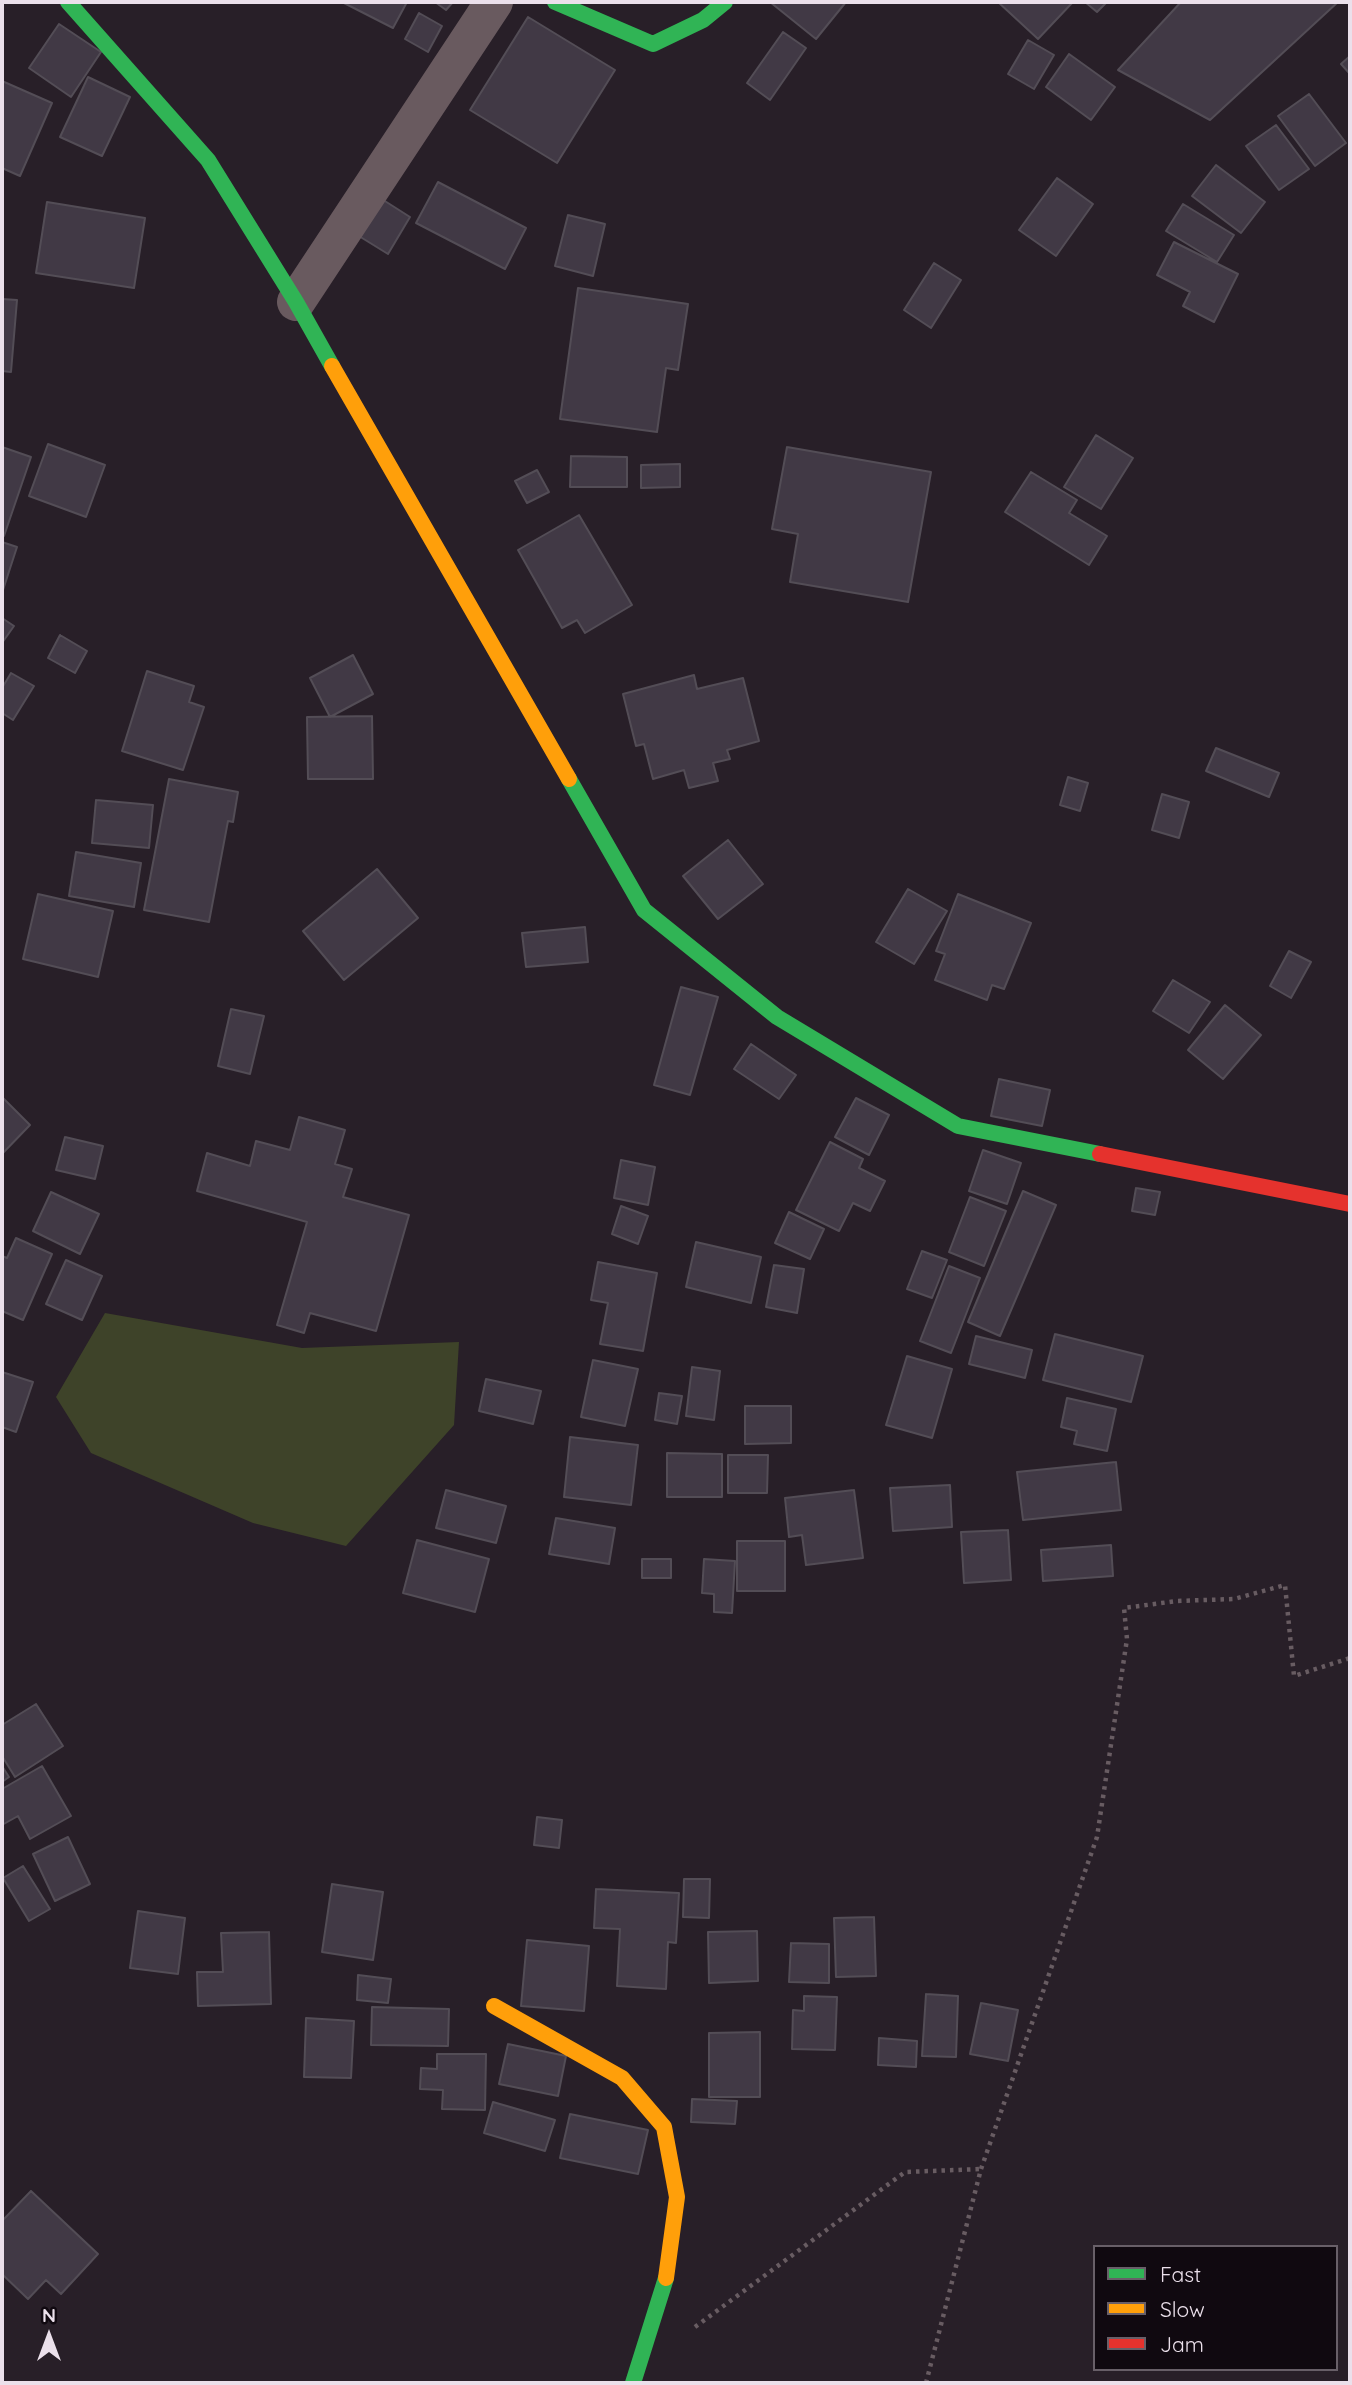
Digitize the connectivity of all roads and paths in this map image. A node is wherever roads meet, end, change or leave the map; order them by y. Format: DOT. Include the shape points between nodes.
graph roads {
  1 [pos="68,2"];
  2 [pos="494,2"];
  3 [pos="555,2"];
  4 [pos="725,2"];
  5 [pos="296,302"];
  6 [pos="1350,1204"];
  7 [pos="1350,1658"];
  8 [pos="494,2006"];
  9 [pos="981,2169"];
  10 [pos="694,2328"];
  11 [pos="633,2383"];
  12 [pos="926,2383"];
  1 -- 5 [label="street" via="208,160"];
  2 -- 5 [label="street"];
  3 -- 4 [label="street" via="653,44 703,20"];
  5 -- 6 [label="street" via="644,910 777,1017 958,1126"];
  7 -- 9 [label="path" via="1294,1676 1285,1586 1234,1599 1124,1608 1127,1639 1097,1838"];
  8 -- 11 [label="street" via="622,2078 664,2127 677,2197 666,2280"];
  9 -- 10 [label="path" via="905,2172"];
  9 -- 12 [label="path"];
}
